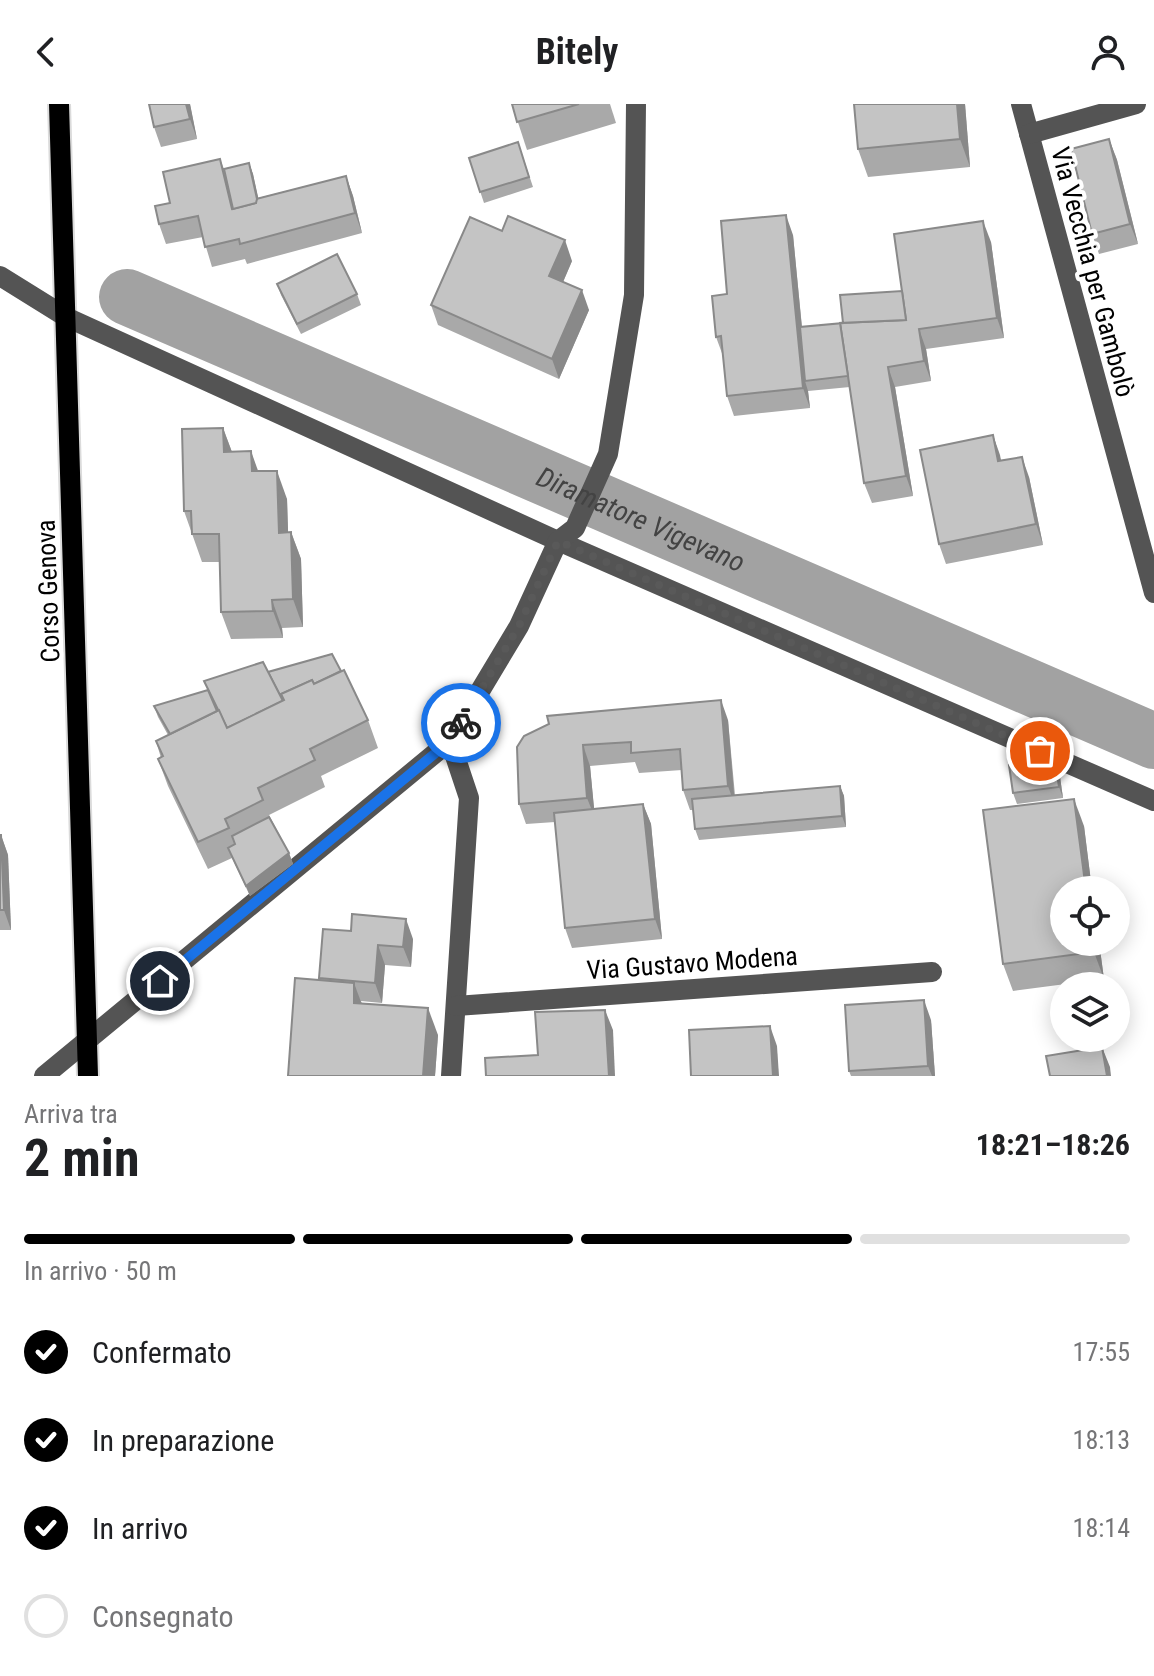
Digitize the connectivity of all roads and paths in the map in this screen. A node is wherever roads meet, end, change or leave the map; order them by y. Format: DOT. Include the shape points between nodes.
graph roads {
  1 [pos="59,104"];
  2 [pos="636,104"];
  3 [pos="1021,104"];
  4 [pos="1136,104"];
  5 [pos="1029,134"];
  6 [pos="0,276"];
  7 [pos="66,317"];
  8 [pos="558,541"];
  9 [pos="1152,579"];
  10 [pos="450,741"];
  11 [pos="1154,801"];
  12 [pos="932,972"];
  13 [pos="456,1006"];
  14 [pos="87,1041"];
  15 [pos="44,1076"];
  16 [pos="88,1076"];
  17 [pos="451,1076"];
  1 -- 7 [label="main road, Corso Genova"];
  2 -- 8 [label="street" via="634,295 608,454 575,528"];
  3 -- 5 [label="street, Via Vecchia per Gambolò"];
  4 -- 5 [label="street"];
  5 -- 9 [label="street, Via Vecchia per Gambolò"];
  6 -- 7 [label="street"];
  7 -- 8 [label="street"];
  7 -- 14 [label="main road, Corso Genova"];
  8 -- 10 [label="street" via="519,626"];
  8 -- 11 [label="street"];
  10 -- 13 [label="street" via="469,798"];
  10 -- 14 [label="street"];
  12 -- 13 [label="street, Via Gustavo Modena"];
  13 -- 17 [label="street"];
  14 -- 15 [label="street"];
  14 -- 16 [label="main road, Corso Genova"];
}
